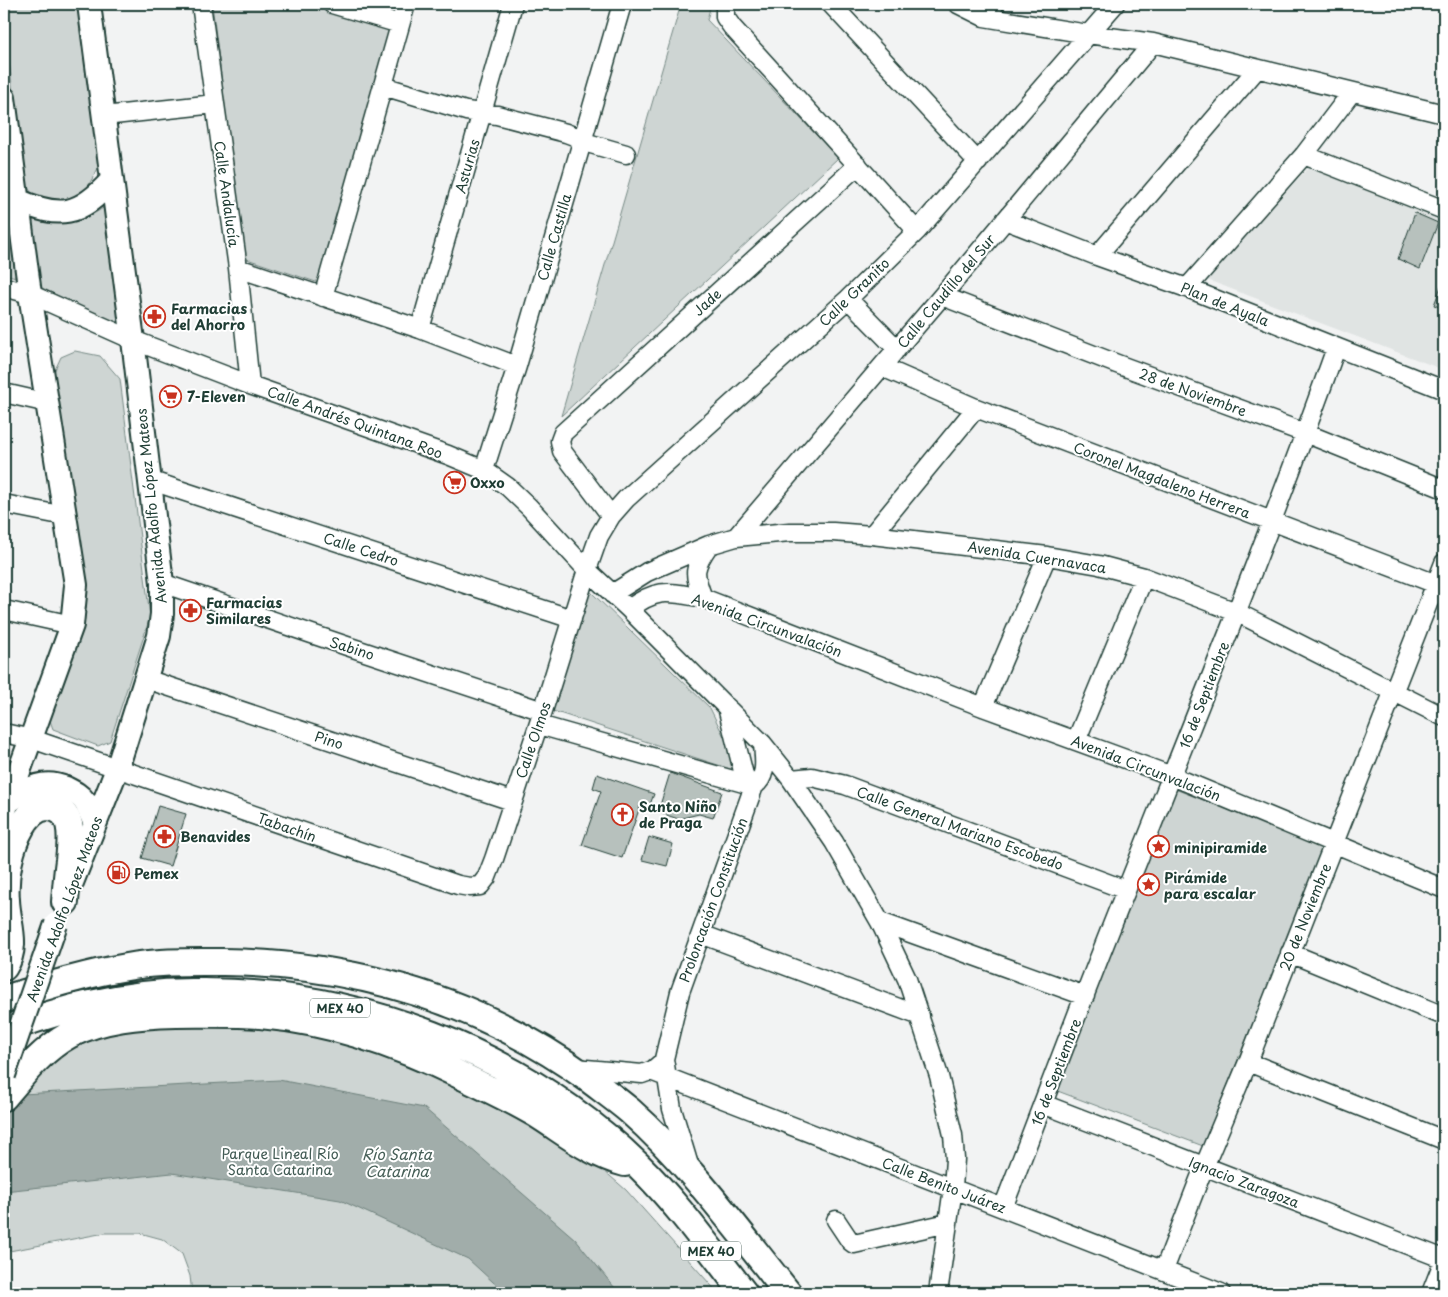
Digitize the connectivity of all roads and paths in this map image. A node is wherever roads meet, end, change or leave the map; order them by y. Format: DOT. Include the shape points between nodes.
graph roads {
  1 [pos="89,4"];
  2 [pos="202,4"];
  3 [pos="332,4"];
  4 [pos="406,4"];
  5 [pos="513,4"];
  6 [pos="622,4"];
  7 [pos="831,4"];
  8 [pos="958,4"];
  9 [pos="995,4"];
  10 [pos="1116,4"];
  11 [pos="725,10"];
  12 [pos="984,17"];
  13 [pos="400,24"];
  14 [pos="1088,34"];
  15 [pos="1153,43"];
  16 [pos="1257,69"];
  17 [pos="383,86"];
  18 [pos="1352,92"];
  19 [pos="4,98"];
  20 [pos="215,104"];
  21 [pos="482,112"];
  22 [pos="1444,114"];
  23 [pos="104,116"];
  24 [pos="582,139"];
  25 [pos="626,154"];
  26 [pos="1304,156"];
  27 [pos="978,162"];
  28 [pos="858,165"];
  29 [pos="111,181"];
  30 [pos="17,200"];
  31 [pos="1444,210"];
  32 [pos="1005,220"];
  33 [pos="917,231"];
  34 [pos="1097,256"];
  35 [pos="238,268"];
  36 [pos="4,287"];
  37 [pos="1187,288"];
  38 [pos="30,294"];
  39 [pos="942,296"];
  40 [pos="323,297"];
  41 [pos="848,299"];
  42 [pos="420,329"];
  43 [pos="133,340"];
  44 [pos="1336,348"];
  45 [pos="897,349"];
  46 [pos="518,366"];
  47 [pos="882,368"];
  48 [pos="250,385"];
  49 [pos="1444,390"];
  50 [pos="4,393"];
  51 [pos="48,403"];
  52 [pos="976,408"];
  53 [pos="1305,433"];
  54 [pos="484,470"];
  55 [pos="149,480"];
  56 [pos="1444,489"];
  57 [pos="4,504"];
  58 [pos="65,516"];
  59 [pos="610,516"];
  60 [pos="1271,522"];
  61 [pos="872,535"];
  62 [pos="736,537"];
  63 [pos="709,545"];
  64 [pos="1047,556"];
  65 [pos="1444,563"];
  66 [pos="586,570"];
  67 [pos="1144,577"];
  68 [pos="162,583"];
  69 [pos="1440,585"];
  70 [pos="612,594"];
  71 [pos="703,598"];
  72 [pos="629,609"];
  73 [pos="4,610"];
  74 [pos="1236,612"];
  75 [pos="572,619"];
  76 [pos="72,625"];
  77 [pos="146,679"];
  78 [pos="1394,692"];
  79 [pos="727,706"];
  80 [pos="983,707"];
  81 [pos="541,718"];
  82 [pos="1444,718"];
  83 [pos="4,733"];
  84 [pos="32,739"];
  85 [pos="1076,741"];
  86 [pos="763,744"];
  87 [pos="117,769"];
  88 [pos="1172,776"];
  89 [pos="791,779"];
  90 [pos="750,784"];
  91 [pos="512,801"];
  92 [pos="6,807"];
  93 [pos="95,824"];
  94 [pos="1334,843"];
  95 [pos="458,885"];
  96 [pos="1444,889"];
  97 [pos="1126,890"];
  98 [pos="61,913"];
  99 [pos="880,922"];
  100 [pos="701,934"];
  101 [pos="1290,953"];
  102 [pos="4,967"];
  103 [pos="1085,996"];
  104 [pos="4,999"];
  105 [pos="920,1016"];
  106 [pos="1444,1016"];
  107 [pos="4,1028"];
  108 [pos="1248,1062"];
  109 [pos="573,1068"];
  110 [pos="660,1069"];
  111 [pos="4,1075"];
  112 [pos="4,1097"];
  113 [pos="1043,1104"];
  114 [pos="1444,1140"];
  115 [pos="638,1166"];
  116 [pos="1204,1167"];
  117 [pos="692,1175"];
  118 [pos="953,1188"];
  119 [pos="1003,1208"];
  120 [pos="836,1220"];
  121 [pos="948,1223"];
  122 [pos="1444,1260"];
  123 [pos="1164,1270"];
  124 [pos="744,1293"];
  125 [pos="788,1293"];
  126 [pos="938,1293"];
  127 [pos="1222,1293"];
  128 [pos="1431,1293"];
  1 -- 23 [label="main road, Avenida Adolfo López Mateos"];
  2 -- 20 [label="street, Calle Andalucía"];
  3 -- 13 [label="street"];
  4 -- 13 [label="street"];
  5 -- 21 [label="street, Asturias"];
  6 -- 24 [label="street, Calle Castilla"];
  7 -- 27 [label="street"];
  8 -- 12 [label="street"];
  9 -- 12 [label="street"];
  10 -- 14 [label="street, Calle Granito"];
  11 -- 28 [label="street" via="732,27"];
  12 -- 14 [label="street"];
  13 -- 17 [label="street"];
  14 -- 15 [label="street"];
  14 -- 27 [label="street, Calle Granito"];
  15 -- 16 [label="street"];
  15 -- 32 [label="street, Calle Caudillo del Sur"];
  16 -- 18 [label="street"];
  16 -- 34 [label="street"];
  17 -- 21 [label="street" via="466,111"];
  17 -- 40 [label="street"];
  18 -- 22 [label="street"];
  18 -- 26 [label="street"];
  19 -- 30 [label="main road"];
  20 -- 23 [label="street"];
  20 -- 35 [label="street, Calle Andalucía"];
  21 -- 24 [label="street"];
  21 -- 42 [label="street, Asturias"];
  23 -- 29 [label="main road, Avenida Adolfo López Mateos"];
  24 -- 25 [label="street"];
  24 -- 46 [label="street, Calle Castilla"];
  26 -- 31 [label="street"];
  26 -- 37 [label="street"];
  27 -- 33 [label="street, Calle Granito"];
  28 -- 33 [label="street"];
  28 -- 59 [label="street, Jade" via="563,433 560,441 562,450"];
  29 -- 30 [label="main road" via="96,198 72,210 38,209"];
  29 -- 43 [label="main road, Avenida Adolfo López Mateos"];
  30 -- 38 [label="main road"];
  32 -- 34 [label="street, Plan de Ayala"];
  32 -- 39 [label="street, Calle Caudillo del Sur"];
  33 -- 41 [label="street, Calle Granito"];
  34 -- 37 [label="street, Plan de Ayala"];
  35 -- 40 [label="street"];
  35 -- 48 [label="street, Calle Andalucía"];
  36 -- 38 [label="street, Calle Andrés Quintana Roo"];
  37 -- 44 [label="street, Plan de Ayala"];
  38 -- 43 [label="street, Calle Andrés Quintana Roo"];
  38 -- 51 [label="main road"];
  39 -- 45 [label="street, Calle Caudillo del Sur"];
  39 -- 53 [label="street, 28 de Noviembre"];
  40 -- 42 [label="street"];
  41 -- 45 [label="street"];
  41 -- 59 [label="street, Calle Granito"];
  42 -- 46 [label="street"];
  43 -- 48 [label="street, Calle Andrés Quintana Roo"];
  43 -- 55 [label="main road, Avenida Adolfo López Mateos"];
  44 -- 49 [label="street, Plan de Ayala"];
  44 -- 53 [label="street, 16 de Septiembre"];
  45 -- 47 [label="street, Calle Caudillo del Sur"];
  46 -- 54 [label="street, Calle Castilla"];
  47 -- 52 [label="street, Coronel Magdaleno Herrera"];
  47 -- 62 [label="street, Calle Caudillo del Sur"];
  48 -- 54 [label="street, Calle Andrés Quintana Roo"];
  50 -- 51 [label="street"];
  51 -- 58 [label="main road"];
  52 -- 60 [label="street, Coronel Magdaleno Herrera"];
  52 -- 61 [label="street"];
  53 -- 56 [label="street, 28 de Noviembre"];
  53 -- 60 [label="street, 16 de Septiembre"];
  54 -- 66 [label="street, Calle Andrés Quintana Roo" via="508,487"];
  55 -- 68 [label="main road, Avenida Adolfo López Mateos"];
  55 -- 75 [label="street, Calle Cedro"];
  57 -- 58 [label="street"];
  58 -- 76 [label="main road" via="76,584"];
  59 -- 66 [label="street, Calle Granito"];
  60 -- 69 [label="street, Coronel Magdaleno Herrera"];
  60 -- 74 [label="street, 16 de Septiembre"];
  61 -- 62 [label="street, Avenida Cuernavaca" via="790,532"];
  61 -- 64 [label="street, Avenida Cuernavaca"];
  62 -- 63 [label="street, Avenida Cuernavaca"];
  63 -- 70 [label="street, Avenida Cuernavaca" via="647,572"];
  63 -- 71 [label="street" via="697,562 696,582"];
  64 -- 67 [label="street, Avenida Cuernavaca"];
  64 -- 80 [label="street"];
  65 -- 69 [label="street, 20 de Noviembre"];
  66 -- 70 [label="street, Calle Andrés Quintana Roo"];
  66 -- 75 [label="street, Calle Olmos"];
  67 -- 74 [label="street, Avenida Cuernavaca"];
  67 -- 85 [label="street"];
  68 -- 77 [label="main road, Avenida Adolfo López Mateos" via="159,636"];
  68 -- 81 [label="street, Sabino" via="347,646"];
  69 -- 78 [label="street, 20 de Noviembre"];
  70 -- 72 [label="street, Calle Andrés Quintana Roo"];
  71 -- 72 [label="street, Avenida Circunvalación" via="658,593"];
  71 -- 80 [label="street, Avenida Circunvalación"];
  72 -- 79 [label="street"];
  73 -- 76 [label="street"];
  74 -- 78 [label="street, Avenida Cuernavaca"];
  74 -- 88 [label="street, 16 de Septiembre"];
  75 -- 81 [label="street, Calle Olmos"];
  76 -- 84 [label="main road"];
  77 -- 87 [label="main road, Avenida Adolfo López Mateos"];
  77 -- 91 [label="street, Pino"];
  78 -- 82 [label="street, Avenida Cuernavaca"];
  78 -- 94 [label="street, 20 de Noviembre"];
  79 -- 86 [label="street"];
  79 -- 90 [label="street"];
  80 -- 85 [label="street, Avenida Circunvalación"];
  81 -- 90 [label="street, Sabino"];
  81 -- 91 [label="street, Calle Olmos"];
  83 -- 84 [label="street, Tabachín"];
  84 -- 87 [label="street, Tabachín"];
  84 -- 92 [label="main road"];
  85 -- 88 [label="street, Avenida Circunvalación"];
  86 -- 89 [label="street"];
  86 -- 90 [label="street, Proloncación Constitución" via="765,768 758,782"];
  87 -- 93 [label="main road, Avenida Adolfo López Mateos"];
  87 -- 95 [label="street, Tabachín"];
  88 -- 94 [label="street, Avenida Circunvalación"];
  88 -- 97 [label="street, 16 de Septiembre"];
  89 -- 97 [label="street, Calle General Mariano Escobedo" via="812,777 845,785"];
  89 -- 99 [label="street" via="834,842"];
  90 -- 100 [label="street, Proloncación Constitución"];
  91 -- 95 [label="street, Calle Olmos" via="487,877 480,886"];
  92 -- 93 [label="main road" via="34,786 61,786 76,792"];
  93 -- 98 [label="main road, Avenida Adolfo López Mateos"];
  94 -- 96 [label="street, Avenida Circunvalación"];
  94 -- 101 [label="street, 20 de Noviembre"];
  97 -- 103 [label="street, 16 de Septiembre"];
  98 -- 102 [label="highway" via="71,827 61,811 44,807 34,811 26,820 11,858 6,901 12,948"];
  98 -- 111 [label="main road, Avenida Adolfo López Mateos, bridge"];
  99 -- 103 [label="street"];
  99 -- 105 [label="street" via="907,979"];
  100 -- 105 [label="street"];
  100 -- 110 [label="street, Proloncación Constitución" via="680,992"];
  101 -- 106 [label="street"];
  101 -- 108 [label="street, 20 de Noviembre"];
  103 -- 113 [label="street, 16 de Septiembre"];
  104 -- 109 [label="highway, MEX 40" via="128,966 242,962 298,966 367,977 458,1006 517,1034"];
  105 -- 118 [label="street" via="940,1076 953,1135"];
  107 -- 115 [label="highway, MEX 40" via="85,1005 190,992 244,993 362,1012 468,1049 529,1081 583,1118"];
  108 -- 114 [label="street"];
  108 -- 116 [label="street, 20 de Noviembre"];
  109 -- 110 [label="street" via="633,1074"];
  109 -- 117 [label="highway, MEX 40" via="628,1109 660,1138"];
  110 -- 117 [label="street, Proloncación Constitución"];
  110 -- 118 [label="street, Calle Benito Juárez"];
  112 -- 115 [label="highway" via="45,1051 83,1028 150,1015 261,1015 322,1025 368,1038 438,1065 534,1113 609,1159"];
  113 -- 116 [label="street, Ignacio Zaragoza"];
  113 -- 119 [label="street, 16 de Septiembre"];
  115 -- 124 [label="highway, MEX 40" via="678,1209"];
  116 -- 122 [label="street, Ignacio Zaragoza"];
  116 -- 123 [label="street, 20 de Noviembre"];
  117 -- 125 [label="highway, MEX 40"];
  118 -- 119 [label="street, Calle Benito Juárez"];
  118 -- 121 [label="street"];
  119 -- 123 [label="street, Calle Benito Juárez"];
  120 -- 121 [label="street" via="854,1244"];
  121 -- 126 [label="street"];
  122 -- 128 [label="street"];
  123 -- 127 [label="street, Calle Benito Juárez"];
}
